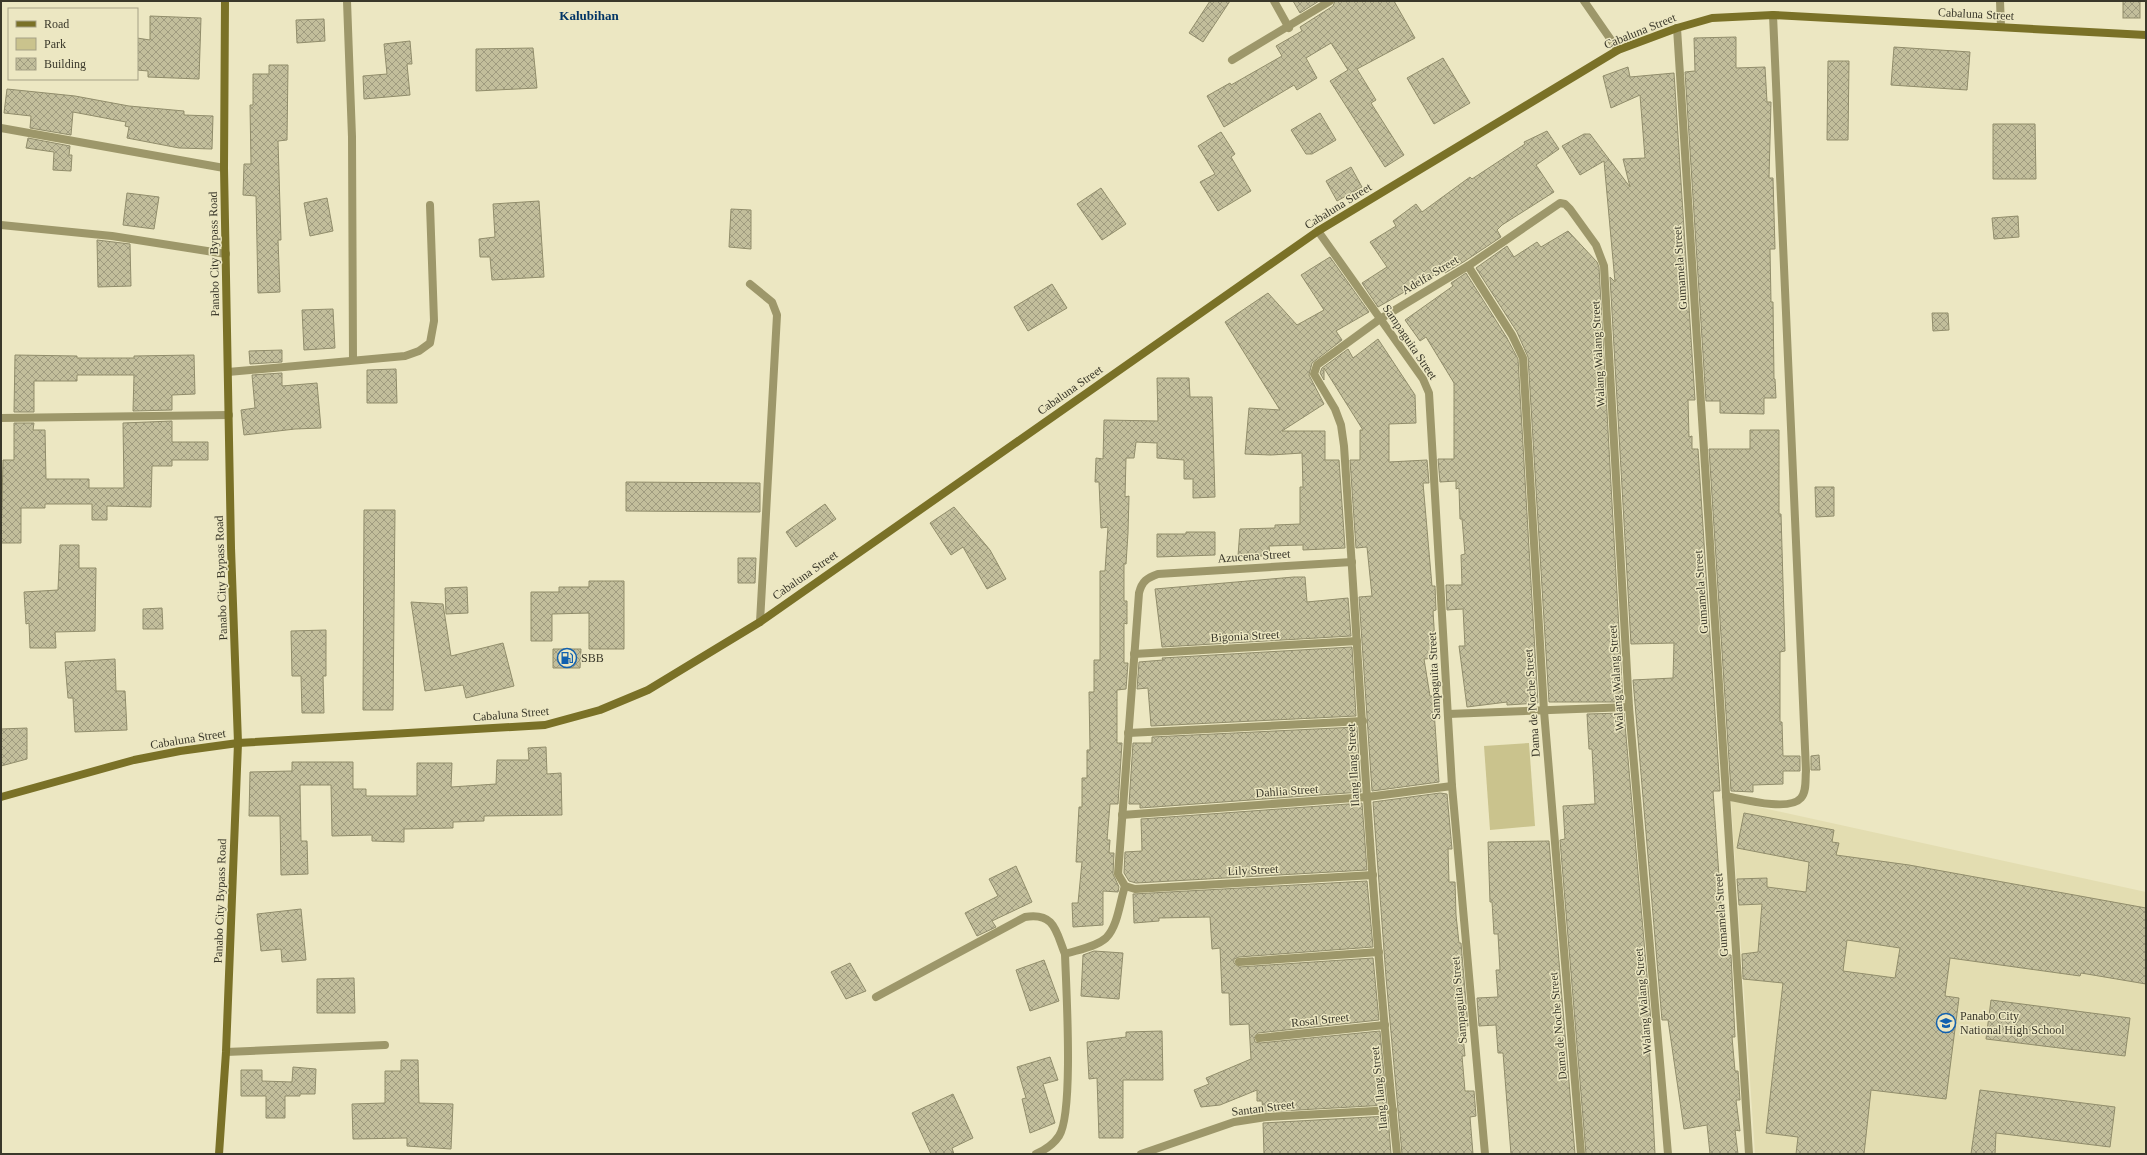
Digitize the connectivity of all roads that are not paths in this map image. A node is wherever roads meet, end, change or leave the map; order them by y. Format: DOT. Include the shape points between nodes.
graph roads {
  1 [pos="225,1"];
  2 [pos="347,1"];
  3 [pos="1274,1"];
  4 [pos="1330,1"];
  5 [pos="1584,1"];
  6 [pos="2000,1"];
  7 [pos="1774,15"];
  8 [pos="2001,27"];
  9 [pos="1289,28"];
  10 [pos="1677,28"];
  11 [pos="2146,35"];
  12 [pos="1618,50"];
  13 [pos="1232,60"];
  14 [pos="1,128"];
  15 [pos="224,168"];
  16 [pos="430,205"];
  17 [pos="1570,209"];
  18 [pos="1,225"];
  19 [pos="1318,231"];
  20 [pos="226,254"];
  21 [pos="1468,266"];
  22 [pos="750,284"];
  23 [pos="1380,319"];
  24 [pos="353,360"];
  25 [pos="228,372"];
  26 [pos="1317,379"];
  27 [pos="229,415"];
  28 [pos="1,418"];
  29 [pos="1352,562"];
  30 [pos="760,622"];
  31 [pos="1357,641"];
  32 [pos="1134,654"];
  33 [pos="1629,707"];
  34 [pos="1544,711"];
  35 [pos="1448,714"];
  36 [pos="1362,721"];
  37 [pos="1128,733"];
  38 [pos="238,743"];
  39 [pos="1452,786"];
  40 [pos="1726,796"];
  41 [pos="1,797"];
  42 [pos="1367,797"];
  43 [pos="1122,815"];
  44 [pos="1373,875"];
  45 [pos="1125,886"];
  46 [pos="1379,952"];
  47 [pos="1065,954"];
  48 [pos="1239,962"];
  49 [pos="876,997"];
  50 [pos="1385,1026"];
  51 [pos="1259,1038"];
  52 [pos="385,1045"];
  53 [pos="226,1052"];
  54 [pos="1393,1110"];
  55 [pos="219,1154"];
  56 [pos="1036,1154"];
  57 [pos="1141,1154"];
  58 [pos="1397,1154"];
  59 [pos="1485,1154"];
  60 [pos="1581,1154"];
  61 [pos="1668,1154"];
  62 [pos="1749,1154"];
  1 -- 15 [label="main road, Panabo City Bypass Road"];
  2 -- 24 [label="street" via="352,137"];
  3 -- 9 [label="street"];
  4 -- 9 [label="street"];
  5 -- 12 [label="street"];
  6 -- 8 [label="street"];
  7 -- 8 [label="main road, Cabaluna Street"];
  7 -- 10 [label="main road, Cabaluna Street" via="1712,18"];
  7 -- 40 [label="street" via="1805,783 1801,798 1790,804 1774,805"];
  8 -- 11 [label="main road, Cabaluna Street"];
  9 -- 13 [label="street"];
  10 -- 12 [label="main road, Cabaluna Street"];
  10 -- 40 [label="street, Gumamela Street"];
  12 -- 19 [label="main road, Cabaluna Street"];
  14 -- 15 [label="street"];
  15 -- 20 [label="main road, Panabo City Bypass Road"];
  16 -- 24 [label="street" via="434,321 430,343 419,351 405,356"];
  17 -- 21 [label="street, Adelfa Street" via="1564,204 1555,205"];
  17 -- 33 [label="street, Walang Walang Street" via="1596,246 1604,266"];
  18 -- 20 [label="street" via="112,236"];
  19 -- 23 [label="street, Sampaguita Street"];
  19 -- 30 [label="main road, Cabaluna Street"];
  20 -- 25 [label="main road, Panabo City Bypass Road"];
  21 -- 23 [label="street, Adelfa Street"];
  21 -- 34 [label="street, Dama de Noche Street" via="1516,341 1523,358"];
  22 -- 30 [label="street" via="772,302 777,315"];
  23 -- 26 [label="street, Adelfa Street" via="1316,364 1314,374"];
  23 -- 35 [label="street, Sampaguita Street" via="1423,379 1429,393"];
  24 -- 25 [label="street"];
  25 -- 27 [label="main road, Panabo City Bypass Road"];
  26 -- 29 [label="street, Ilang Ilang Street" via="1335,409 1341,425"];
  27 -- 28 [label="street"];
  27 -- 38 [label="main road, Panabo City Bypass Road"];
  29 -- 31 [label="street, Ilang Ilang Street"];
  29 -- 32 [label="street, Azucena Street" via="1158,574 1146,578 1139,593"];
  30 -- 38 [label="main road, Cabaluna Street" via="648,690 600,710 545,725"];
  31 -- 32 [label="street, Bigonia Street"];
  31 -- 36 [label="street, Ilang Ilang Street"];
  32 -- 37 [label="street"];
  33 -- 34 [label="street"];
  33 -- 61 [label="street, Walang Walang Street"];
  34 -- 35 [label="street"];
  34 -- 60 [label="street, Dama de Noche Street"];
  35 -- 39 [label="street, Sampaguita Street"];
  36 -- 37 [label="street"];
  36 -- 42 [label="street, Ilang Ilang Street"];
  37 -- 43 [label="street"];
  38 -- 41 [label="main road, Cabaluna Street" via="134,760"];
  38 -- 53 [label="main road, Panabo City Bypass Road"];
  39 -- 42 [label="street, Dahlia Street"];
  39 -- 59 [label="street, Sampaguita Street"];
  40 -- 62 [label="street, Gumamela Street"];
  42 -- 43 [label="street, Dahlia Street"];
  42 -- 44 [label="street, Ilang Ilang Street"];
  43 -- 45 [label="street" via="1118,874"];
  44 -- 45 [label="street, Lily Street" via="1135,888"];
  44 -- 46 [label="street, Ilang Ilang Street"];
  45 -- 47 [label="street" via="1112,929 1106,938"];
  46 -- 48 [label="street"];
  46 -- 50 [label="street, Ilang Ilang Street"];
  47 -- 49 [label="street" via="1053,923 1037,915 1025,917"];
  47 -- 56 [label="street" via="1068,1040 1064,1118 1060,1135 1049,1148"];
  50 -- 51 [label="street, Rosal Street"];
  50 -- 54 [label="street, Ilang Ilang Street"];
  52 -- 53 [label="street"];
  53 -- 55 [label="main road, Panabo City Bypass Road"];
  54 -- 57 [label="street, Santan Street" via="1266,1117 1234,1122"];
  54 -- 58 [label="street, Ilang Ilang Street"];
}
